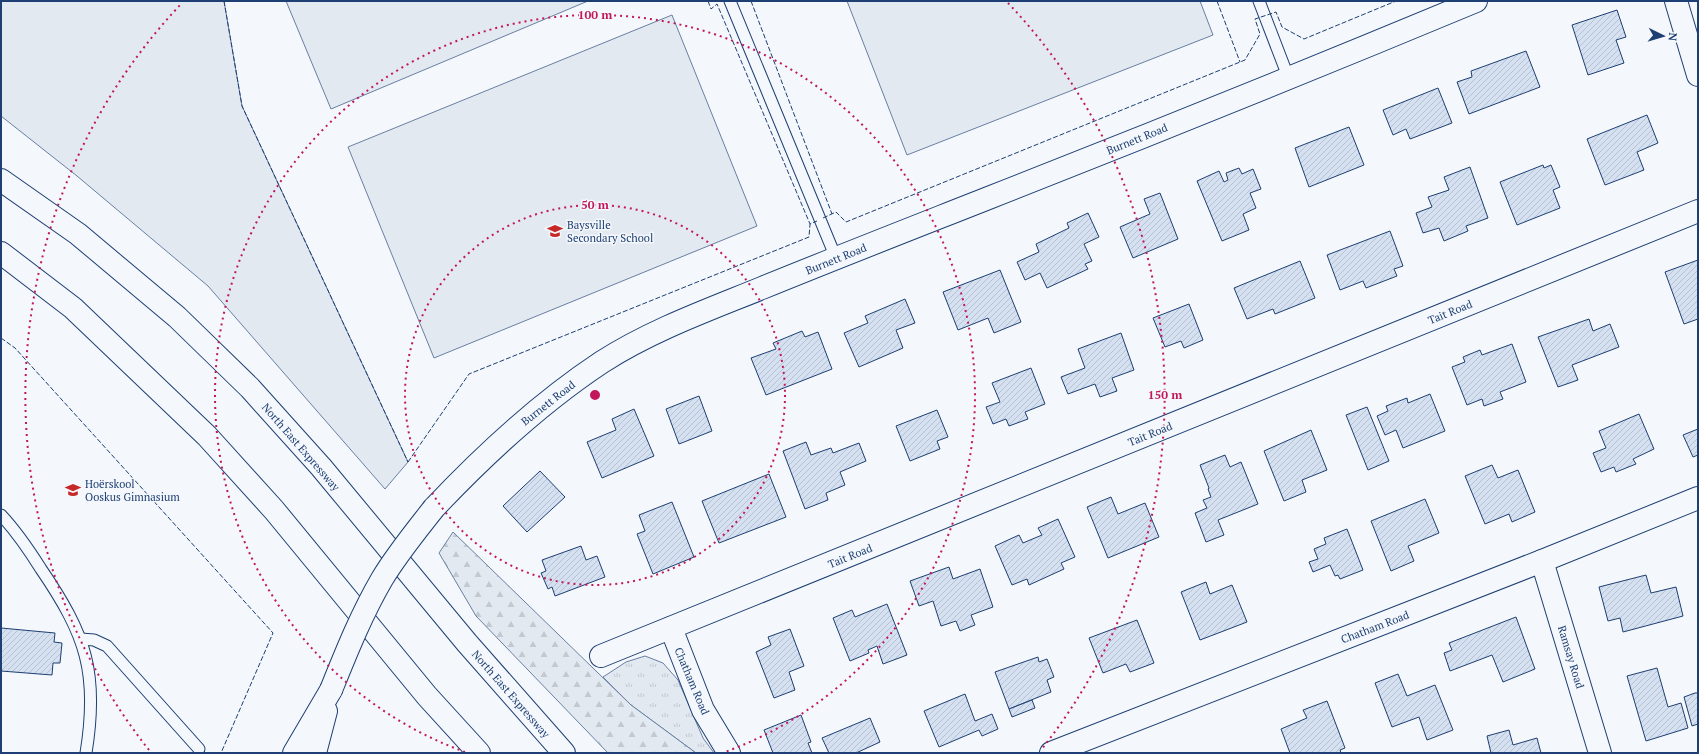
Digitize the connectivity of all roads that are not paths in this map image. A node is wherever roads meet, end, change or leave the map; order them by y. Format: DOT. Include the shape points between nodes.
graph roads {
  1 [pos="730,1"];
  2 [pos="1259,1"];
  3 [pos="1476,1"];
  4 [pos="1676,1"];
  5 [pos="1698,74"];
  6 [pos="1289,79"];
  7 [pos="1,180"];
  8 [pos="1698,211"];
  9 [pos="1,253"];
  10 [pos="836,258"];
  11 [pos="1698,498"];
  12 [pos="1,515"];
  13 [pos="1542,561"];
  14 [pos="671,628"];
  15 [pos="81,639"];
  16 [pos="602,656"];
  17 [pos="331,690"];
  18 [pos="199,749"];
  19 [pos="86,753"];
  20 [pos="294,753"];
  21 [pos="315,753"];
  22 [pos="479,753"];
  23 [pos="564,753"];
  24 [pos="729,753"];
  25 [pos="1050,753"];
  26 [pos="1600,753"];
  1 -- 10 [label="lane"];
  2 -- 6 [label="lane"];
  3 -- 6 [label="main road, Burnett Road"];
  4 -- 5 [label="main road"];
  6 -- 10 [label="main road, Burnett Road"];
  7 -- 23 [label="main road, North East Expressway" via="101,253 177,317 250,388 321,467 472,649"];
  8 -- 14 [label="main road, Tait Road"];
  9 -- 22 [label="main road" via="73,308 207,436 274,510 427,696"];
  10 -- 17 [label="main road, Burnett Road, bridge" via="658,331 604,361 533,413 474,466 434,508 406,543 382,579 358,624"];
  11 -- 13 [label="main road, Chatham Road"];
  12 -- 15 [label="lane" via="14,529 62,599"];
  13 -- 25 [label="main road, Chatham Road"];
  13 -- 26 [label="main road, Ramsay Road"];
  14 -- 16 [label="main road, Tait Road"];
  14 -- 24 [label="main road, Chatham Road" via="703,710"];
  15 -- 18 [label="lane" via="94,640 107,646"];
  15 -- 19 [label="lane" via="88,660 92,700"];
  17 -- 20 [label="main road"];
  17 -- 21 [label="main road"];
}
